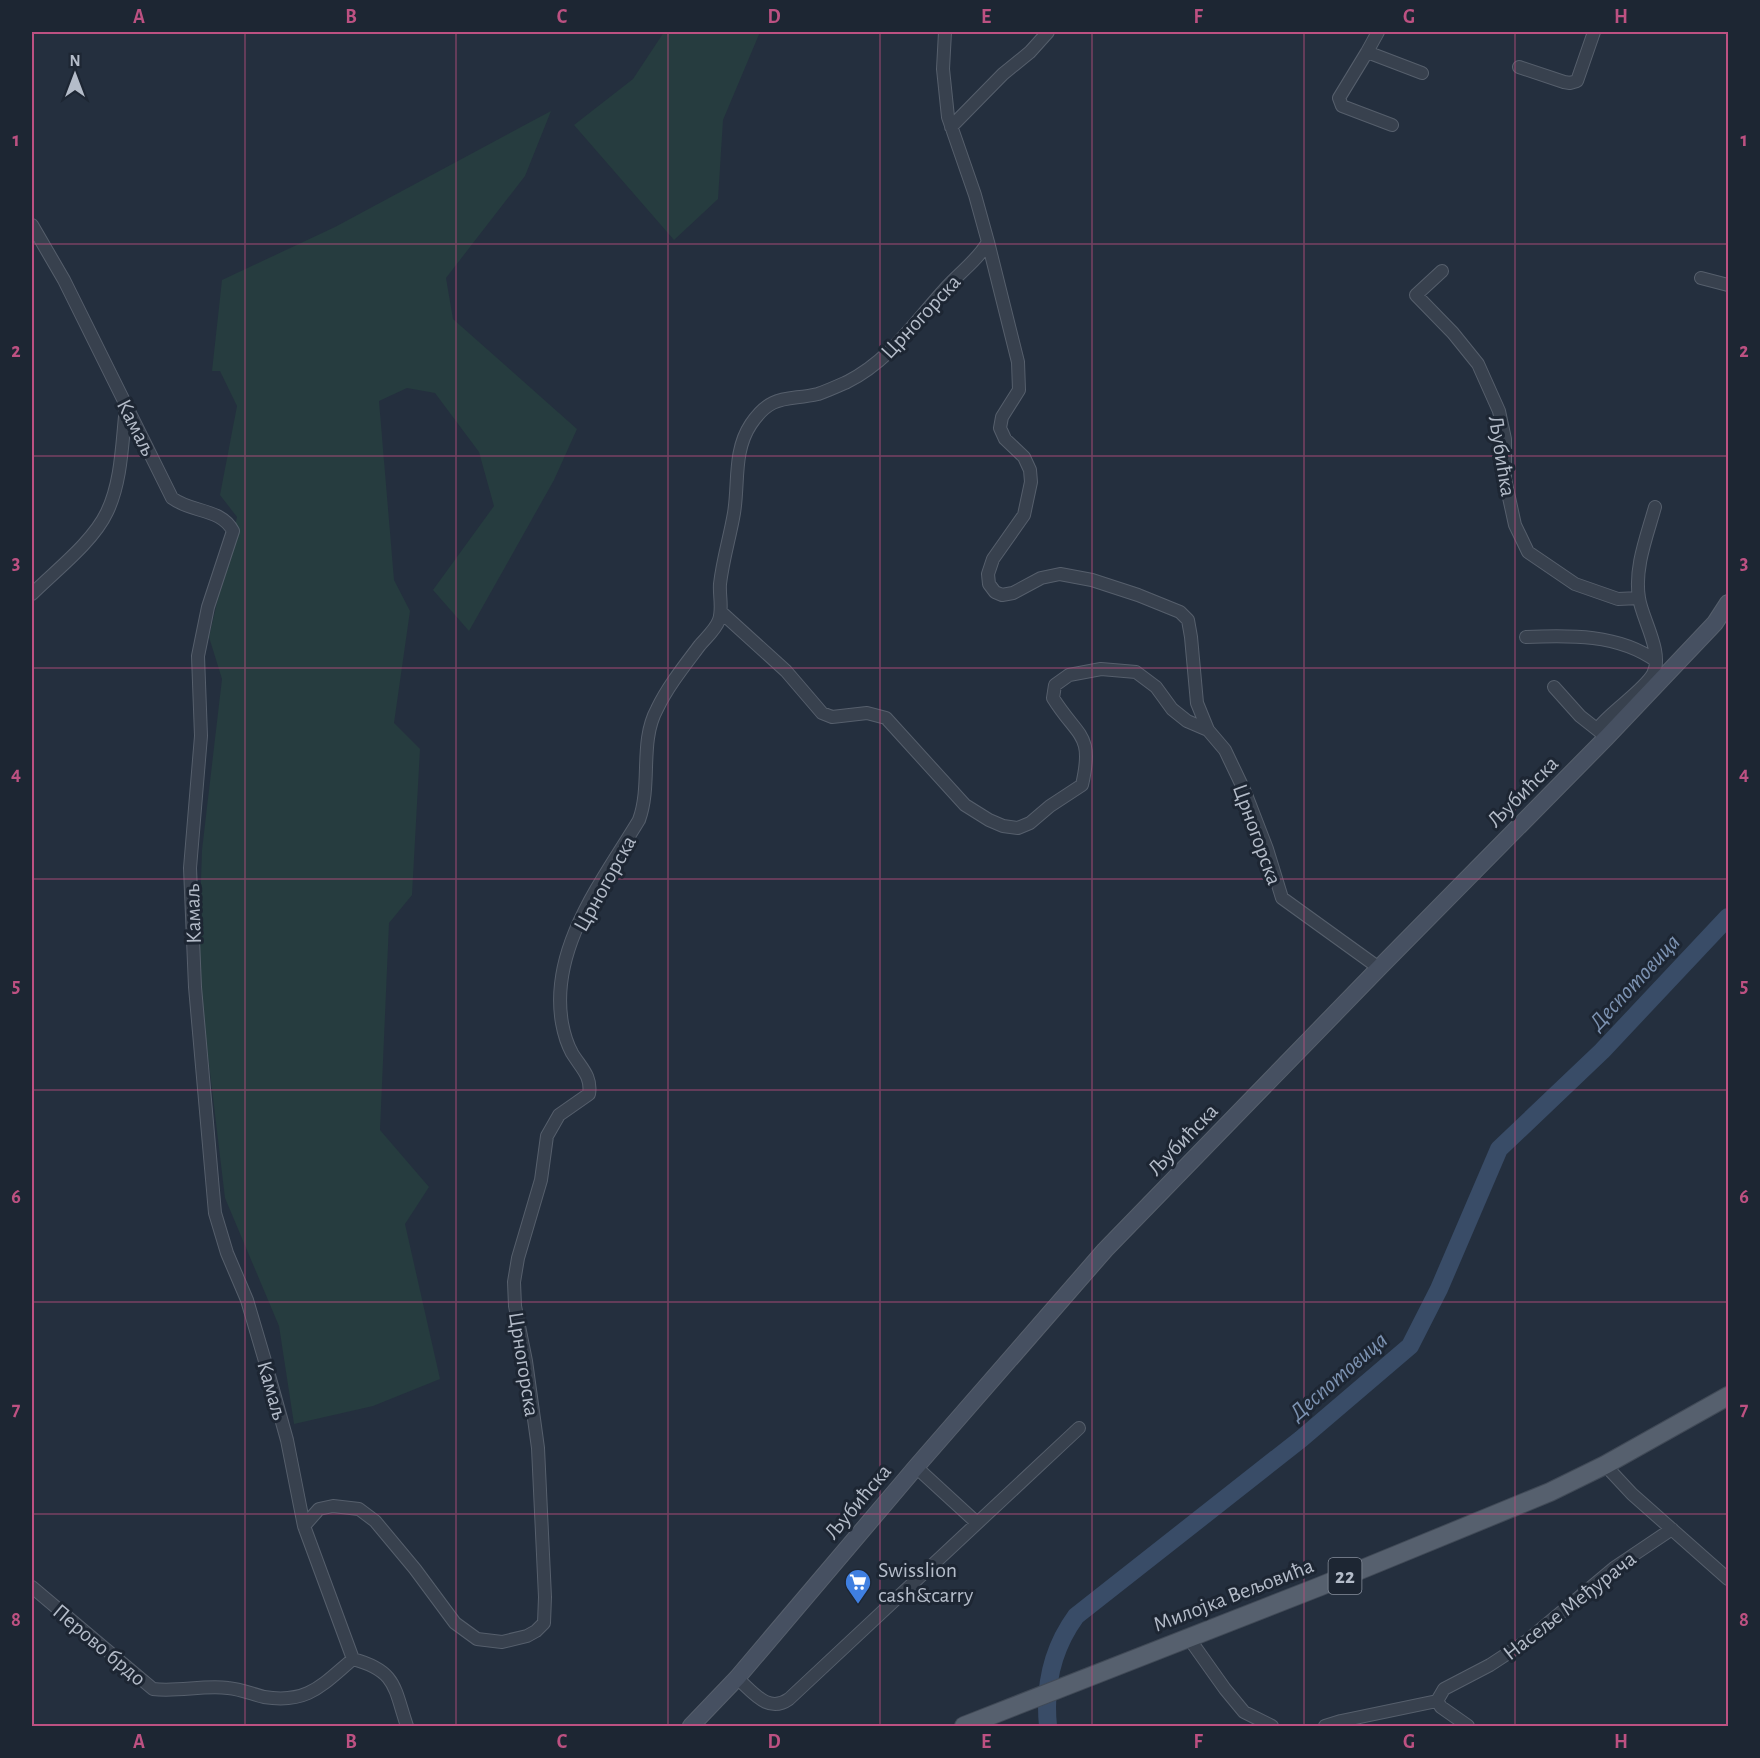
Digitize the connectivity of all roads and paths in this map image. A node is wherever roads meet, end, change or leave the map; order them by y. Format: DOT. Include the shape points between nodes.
graph roads {
  1 [pos="945,32"];
  2 [pos="1048,32"];
  3 [pos="1377,32"];
  4 [pos="1594,32"];
  5 [pos="1367,52"];
  6 [pos="1519,67"];
  7 [pos="1422,73"];
  8 [pos="1392,125"];
  9 [pos="951,127"];
  10 [pos="32,225"];
  11 [pos="987,242"];
  12 [pos="1442,271"];
  13 [pos="1701,278"];
  14 [pos="1728,285"];
  15 [pos="126,406"];
  16 [pos="1655,507"];
  17 [pos="32,594"];
  18 [pos="1639,598"];
  19 [pos="1728,603"];
  20 [pos="721,612"];
  21 [pos="1526,637"];
  22 [pos="1656,661"];
  23 [pos="1554,687"];
  24 [pos="1208,730"];
  25 [pos="1603,734"];
  26 [pos="1378,968"];
  27 [pos="1718,1402"];
  28 [pos="1079,1428"];
  29 [pos="1605,1466"];
  30 [pos="916,1467"];
  31 [pos="977,1523"];
  32 [pos="304,1526"];
  33 [pos="1672,1529"];
  34 [pos="1728,1579"];
  35 [pos="32,1587"];
  36 [pos="1188,1637"];
  37 [pos="353,1659"];
  38 [pos="737,1678"];
  39 [pos="1437,1701"];
  40 [pos="407,1726"];
  41 [pos="691,1726"];
  42 [pos="964,1726"];
  43 [pos="1272,1726"];
  44 [pos="1325,1726"];
  45 [pos="1468,1726"];
  1 -- 9 [label="street" via="942,69"];
  2 -- 9 [label="street"];
  3 -- 5 [label="street"];
  4 -- 6 [label="street" via="1577,81 1564,82"];
  5 -- 7 [label="street"];
  5 -- 8 [label="street" via="1340,102"];
  9 -- 11 [label="street"];
  10 -- 15 [label="street, Камаљ" via="64,280"];
  11 -- 20 [label="street, Црногорска" via="981,254 874,365 848,382 819,393 777,401 750,425 736,476 735,512 723,557"];
  11 -- 24 [label="street" via="1019,374 1019,390 1002,417 1000,428 1005,439 1024,457 1031,482 1024,515 993,559 989,584 1002,595 1060,574 1092,580 1180,612 1188,620 1197,703"];
  12 -- 18 [label="street, Љубићка" via="1416,295 1478,364 1498,411 1505,439 1505,479 1515,525 1528,552 1575,584 1618,599"];
  13 -- 14 [label="street"];
  15 -- 17 [label="street" via="119,469 106,514 87,539"];
  15 -- 32 [label="street, Камаљ" via="172,498 181,505 218,515 233,531 208,607 198,656 201,736 190,868 195,987 215,1213 265,1361 287,1440"];
  16 -- 18 [label="street" via="1639,569"];
  18 -- 22 [label="street"];
  19 -- 25 [label="street, Љубићска" via="1715,623"];
  20 -- 24 [label="street" via="786,670 822,713 832,717 867,713 886,718 965,805 1003,826 1018,828 1030,823 1082,785 1088,762 1086,744 1053,698 1055,686 1069,675 1101,669 1136,672 1156,687 1186,721"];
  20 -- 32 [label="street, Црногорска" via="719,622 656,710 647,751 644,807 585,910 570,945 562,979 561,1021 567,1043 586,1072 589,1094 559,1115 547,1136 541,1180 514,1282 538,1448 544,1623 527,1636 502,1642 477,1639 455,1623 382,1529 359,1509 319,1509"];
  21 -- 22 [label="street" via="1580,636 1644,652"];
  22 -- 25 [label="street" via="1653,674 1600,726"];
  23 -- 25 [label="street"];
  24 -- 26 [label="street, Црногорска" via="1224,750 1245,792 1282,898"];
  25 -- 26 [label="street, Љубићска"];
  26 -- 30 [label="street, Љубићска" via="1105,1250"];
  27 -- 29 [label="main road, Милојка Вељовића / 22"];
  28 -- 31 [label="street"];
  29 -- 33 [label="street"];
  29 -- 36 [label="main road, Милојка Вељовића / 22" via="1474,1524"];
  30 -- 31 [label="street"];
  30 -- 38 [label="street, Љубићска"];
  31 -- 38 [label="street" via="780,1705 764,1701"];
  32 -- 37 [label="street, Камаљ"];
  33 -- 34 [label="street"];
  33 -- 39 [label="street, Насеље Међурача" via="1614,1568 1528,1640 1444,1689"];
  35 -- 37 [label="street, Перово брдо" via="153,1689 229,1688 264,1697 302,1697"];
  36 -- 42 [label="main road, Милојка Вељовића / 22"];
  36 -- 43 [label="street" via="1244,1712"];
  37 -- 40 [label="street" via="387,1674"];
  38 -- 41 [label="street, Љубићска"];
  39 -- 44 [label="street"];
  39 -- 45 [label="street"];
}
